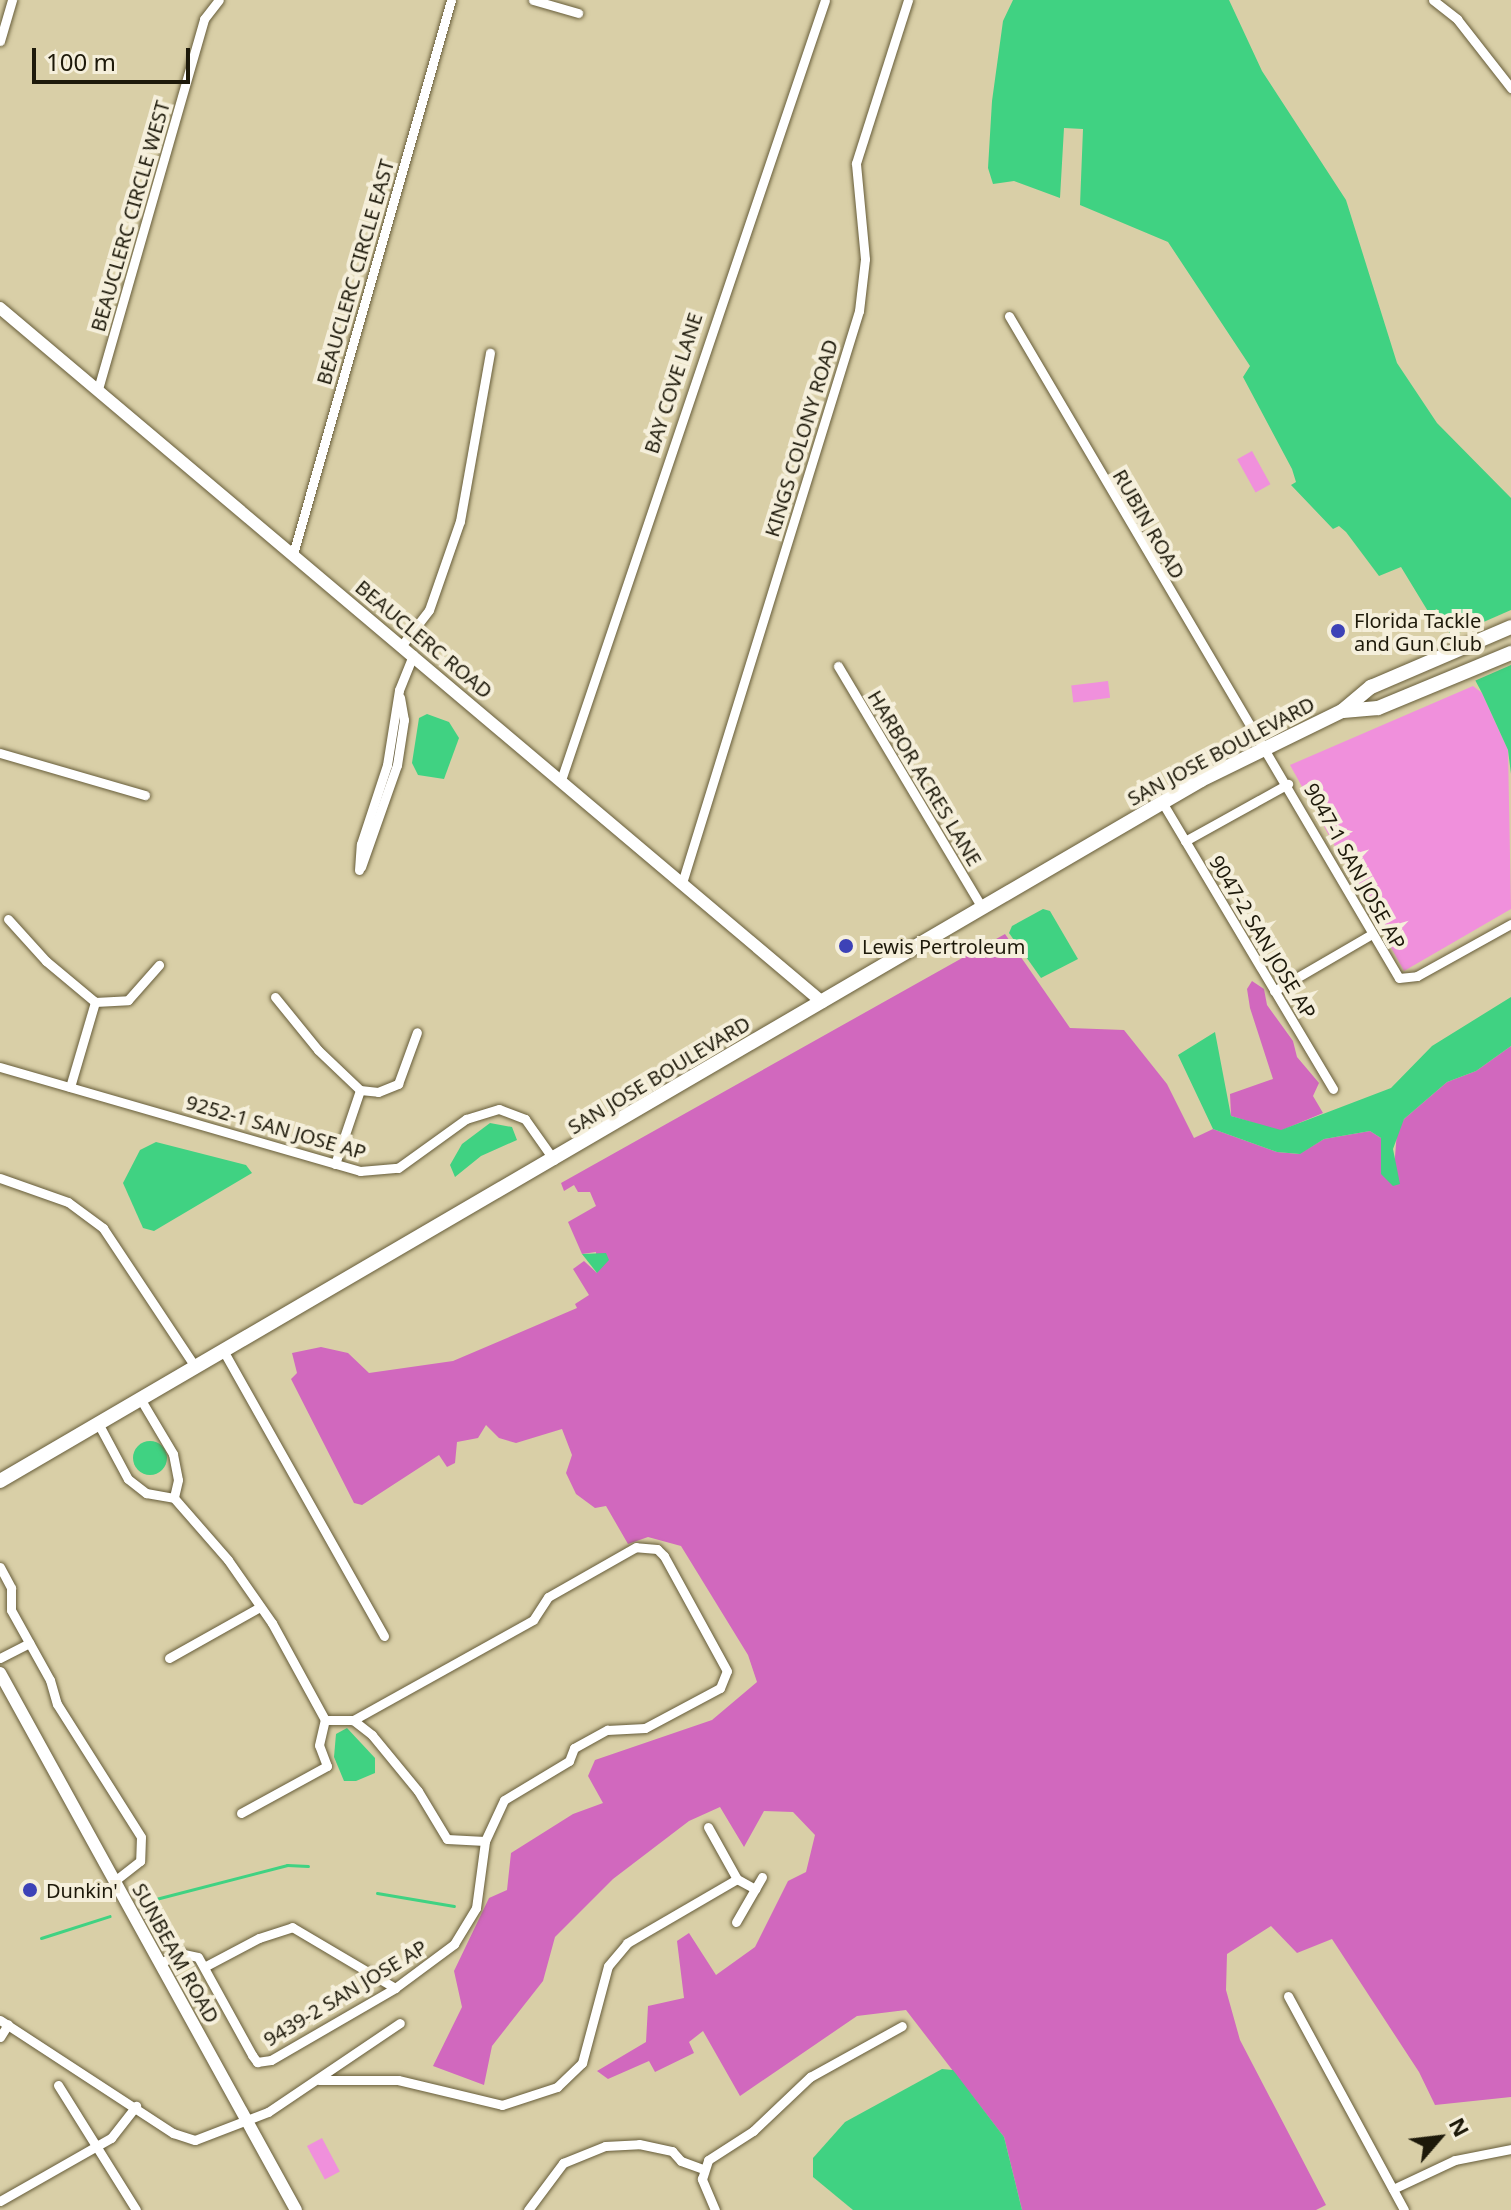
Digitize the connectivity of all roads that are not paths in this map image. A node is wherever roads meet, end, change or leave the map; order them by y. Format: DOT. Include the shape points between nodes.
graph roads {
  1 [pos="12,0"];
  2 [pos="451,0"];
  3 [pos="533,0"];
  4 [pos="825,0"];
  5 [pos="908,0"];
  6 [pos="1433,0"];
  7 [pos="215,4"];
  8 [pos="578,13"];
  9 [pos="0,41"];
  10 [pos="1511,88"];
  11 [pos="2,314"];
  12 [pos="1009,316"];
  13 [pos="490,353"];
  14 [pos="98,389"];
  15 [pos="293,554"];
  16 [pos="1511,627"];
  17 [pos="402,645"];
  18 [pos="1511,653"];
  19 [pos="413,655"];
  20 [pos="838,666"];
  21 [pos="399,690"];
  22 [pos="1342,711"];
  23 [pos="1263,747"];
  24 [pos="0,753"];
  25 [pos="561,780"];
  26 [pos="1288,784"];
  27 [pos="380,785"];
  28 [pos="391,790"];
  29 [pos="145,795"];
  30 [pos="1162,802"];
  31 [pos="1185,841"];
  32 [pos="682,883"];
  33 [pos="982,908"];
  34 [pos="8,919"];
  35 [pos="1511,924"];
  36 [pos="1372,934"];
  37 [pos="159,965"];
  38 [pos="1274,991"];
  39 [pos="275,997"];
  40 [pos="95,1002"];
  41 [pos="822,1002"];
  42 [pos="417,1032"];
  43 [pos="0,1067"];
  44 [pos="70,1087"];
  45 [pos="1333,1089"];
  46 [pos="360,1090"];
  47 [pos="554,1160"];
  48 [pos="335,1164"];
  49 [pos="0,1178"];
  50 [pos="224,1352"];
  51 [pos="196,1368"];
  52 [pos="141,1400"];
  53 [pos="99,1425"];
  54 [pos="0,1481"];
  55 [pos="174,1498"];
  56 [pos="0,1567"];
  57 [pos="260,1607"];
  58 [pos="384,1636"];
  59 [pos="29,1643"];
  60 [pos="0,1658"];
  61 [pos="169,1658"];
  62 [pos="0,1673"];
  63 [pos="325,1720"];
  64 [pos="353,1720"];
  65 [pos="241,1813"];
  66 [pos="708,1827"];
  67 [pos="485,1841"];
  68 [pos="762,1877"];
  69 [pos="737,1879"];
  70 [pos="113,1882"];
  71 [pos="755,1889"];
  72 [pos="736,1922"];
  73 [pos="159,1964"];
  74 [pos="204,1967"];
  75 [pos="395,1988"];
  76 [pos="1288,1996"];
  77 [pos="4,2022"];
  78 [pos="400,2023"];
  79 [pos="902,2026"];
  80 [pos="0,2037"];
  81 [pos="319,2080"];
  82 [pos="58,2085"];
  83 [pos="136,2106"];
  84 [pos="248,2123"];
  85 [pos="99,2145"];
  86 [pos="1511,2149"];
  87 [pos="703,2169"];
  88 [pos="1393,2189"];
  89 [pos="0,2201"];
  90 [pos="136,2210"];
  91 [pos="296,2210"];
  92 [pos="528,2210"];
  93 [pos="715,2210"];
  94 [pos="1404,2210"];
  1 -- 9 [label="street"];
  2 -- 15 [label="street, BEAUCLERC CIRCLE EAST"];
  3 -- 8 [label="street"];
  4 -- 25 [label="street, BAY COVE LANE"];
  5 -- 32 [label="street, KINGS COLONY ROAD" via="856,163 865,271 859,311"];
  6 -- 10 [label="street" via="1457,19"];
  7 -- 14 [label="street, BEAUCLERC CIRCLE WEST" via="204,19"];
  11 -- 14 [label="street, BEAUCLERC ROAD"];
  12 -- 23 [label="street, RUBIN ROAD"];
  13 -- 17 [label="street" via="457,533 429,610"];
  14 -- 15 [label="street, BEAUCLERC ROAD"];
  15 -- 17 [label="street, BEAUCLERC ROAD"];
  16 -- 22 [label="main road, SAN JOSE BOULEVARD" via="1371,687"];
  17 -- 19 [label="street, BEAUCLERC ROAD"];
  18 -- 22 [label="main road, SAN JOSE BOULEVARD" via="1378,708"];
  19 -- 21 [label="street"];
  19 -- 25 [label="street, BEAUCLERC ROAD"];
  20 -- 33 [label="street, HARBOR ACRES LANE"];
  21 -- 27 [label="street"];
  21 -- 28 [label="street" via="404,720"];
  22 -- 23 [label="main road, SAN JOSE BOULEVARD"];
  23 -- 26 [label="street, 9047-1 SAN JOSE AP"];
  23 -- 30 [label="main road, SAN JOSE BOULEVARD"];
  24 -- 29 [label="street"];
  25 -- 32 [label="street, BEAUCLERC ROAD"];
  26 -- 31 [label="street"];
  26 -- 36 [label="street, 9047-1 SAN JOSE AP"];
  27 -- 28 [label="street"];
  27 -- 28 [label="street" via="361,844 359,870"];
  30 -- 31 [label="street, 9047-2 SAN JOSE AP"];
  30 -- 33 [label="main road, SAN JOSE BOULEVARD"];
  31 -- 38 [label="street, 9047-2 SAN JOSE AP"];
  32 -- 41 [label="street, BEAUCLERC ROAD"];
  33 -- 41 [label="main road, SAN JOSE BOULEVARD"];
  34 -- 40 [label="street" via="46,961"];
  35 -- 36 [label="street, 9047-1 SAN JOSE AP" via="1407,979 1394,971"];
  36 -- 38 [label="street"];
  37 -- 40 [label="street" via="128,1000 115,1005"];
  38 -- 45 [label="street, 9047-2 SAN JOSE AP"];
  39 -- 46 [label="street" via="318,1050"];
  40 -- 44 [label="street"];
  41 -- 47 [label="main road, SAN JOSE BOULEVARD"];
  42 -- 46 [label="street" via="398,1084 378,1092"];
  43 -- 44 [label="street, 9252-1 SAN JOSE AP"];
  44 -- 48 [label="street, 9252-1 SAN JOSE AP"];
  46 -- 48 [label="street"];
  47 -- 48 [label="street, 9252-1 SAN JOSE AP" via="525,1119 499,1109 476,1113 398,1168 375,1173"];
  47 -- 50 [label="main road, SAN JOSE BOULEVARD"];
  49 -- 51 [label="street" via="68,1202 103,1228"];
  50 -- 51 [label="main road, SAN JOSE BOULEVARD"];
  50 -- 58 [label="street"];
  51 -- 52 [label="main road, SAN JOSE BOULEVARD"];
  52 -- 53 [label="main road, SAN JOSE BOULEVARD"];
  52 -- 55 [label="street" via="173,1454 178,1480"];
  53 -- 54 [label="main road, SAN JOSE BOULEVARD"];
  53 -- 55 [label="street" via="137,1488"];
  55 -- 57 [label="street"];
  56 -- 59 [label="street" via="11,1588 11,1610"];
  57 -- 61 [label="street"];
  57 -- 63 [label="street"];
  59 -- 60 [label="street"];
  59 -- 70 [label="street" via="103,1783 119,1798 141,1837 140,1861"];
  62 -- 70 [label="street, SUNBEAM ROAD"];
  63 -- 64 [label="street"];
  63 -- 65 [label="street" via="319,1745 327,1766"];
  64 -- 67 [label="street" via="401,1768 447,1839"];
  64 -- 67 [label="street, 9439-2 SAN JOSE AP" via="533,1620 560,1589 636,1547 657,1549 724,1662 726,1681 645,1728 607,1730 574,1748 569,1761 504,1800"];
  66 -- 69 [label="street"];
  67 -- 75 [label="street, 9439-2 SAN JOSE AP" via="471,1921 435,1962"];
  68 -- 71 [label="street"];
  69 -- 71 [label="street"];
  69 -- 81 [label="street" via="627,1943 608,1966 582,2063 557,2087 502,2105 398,2080"];
  70 -- 73 [label="street, SUNBEAM ROAD"];
  71 -- 72 [label="street"];
  73 -- 74 [label="street" via="187,1952"];
  73 -- 84 [label="street, SUNBEAM ROAD"];
  74 -- 75 [label="street" via="292,1927"];
  74 -- 75 [label="street, 9439-2 SAN JOSE AP" via="252,2055 264,2063"];
  76 -- 88 [label="street"];
  77 -- 80 [label="street"];
  77 -- 83 [label="street"];
  78 -- 81 [label="street"];
  79 -- 87 [label="street" via="810,2077"];
  81 -- 84 [label="street"];
  82 -- 85 [label="street" via="89,2141"];
  83 -- 84 [label="street" via="173,2133 195,2140"];
  83 -- 85 [label="street"];
  84 -- 91 [label="street, SUNBEAM ROAD"];
  85 -- 89 [label="street"];
  85 -- 90 [label="street"];
  86 -- 88 [label="street" via="1455,2160"];
  87 -- 92 [label="street" via="681,2161 672,2151 639,2144 605,2146 563,2163"];
  87 -- 93 [label="street" via="704,2189"];
  88 -- 94 [label="street"];
}
